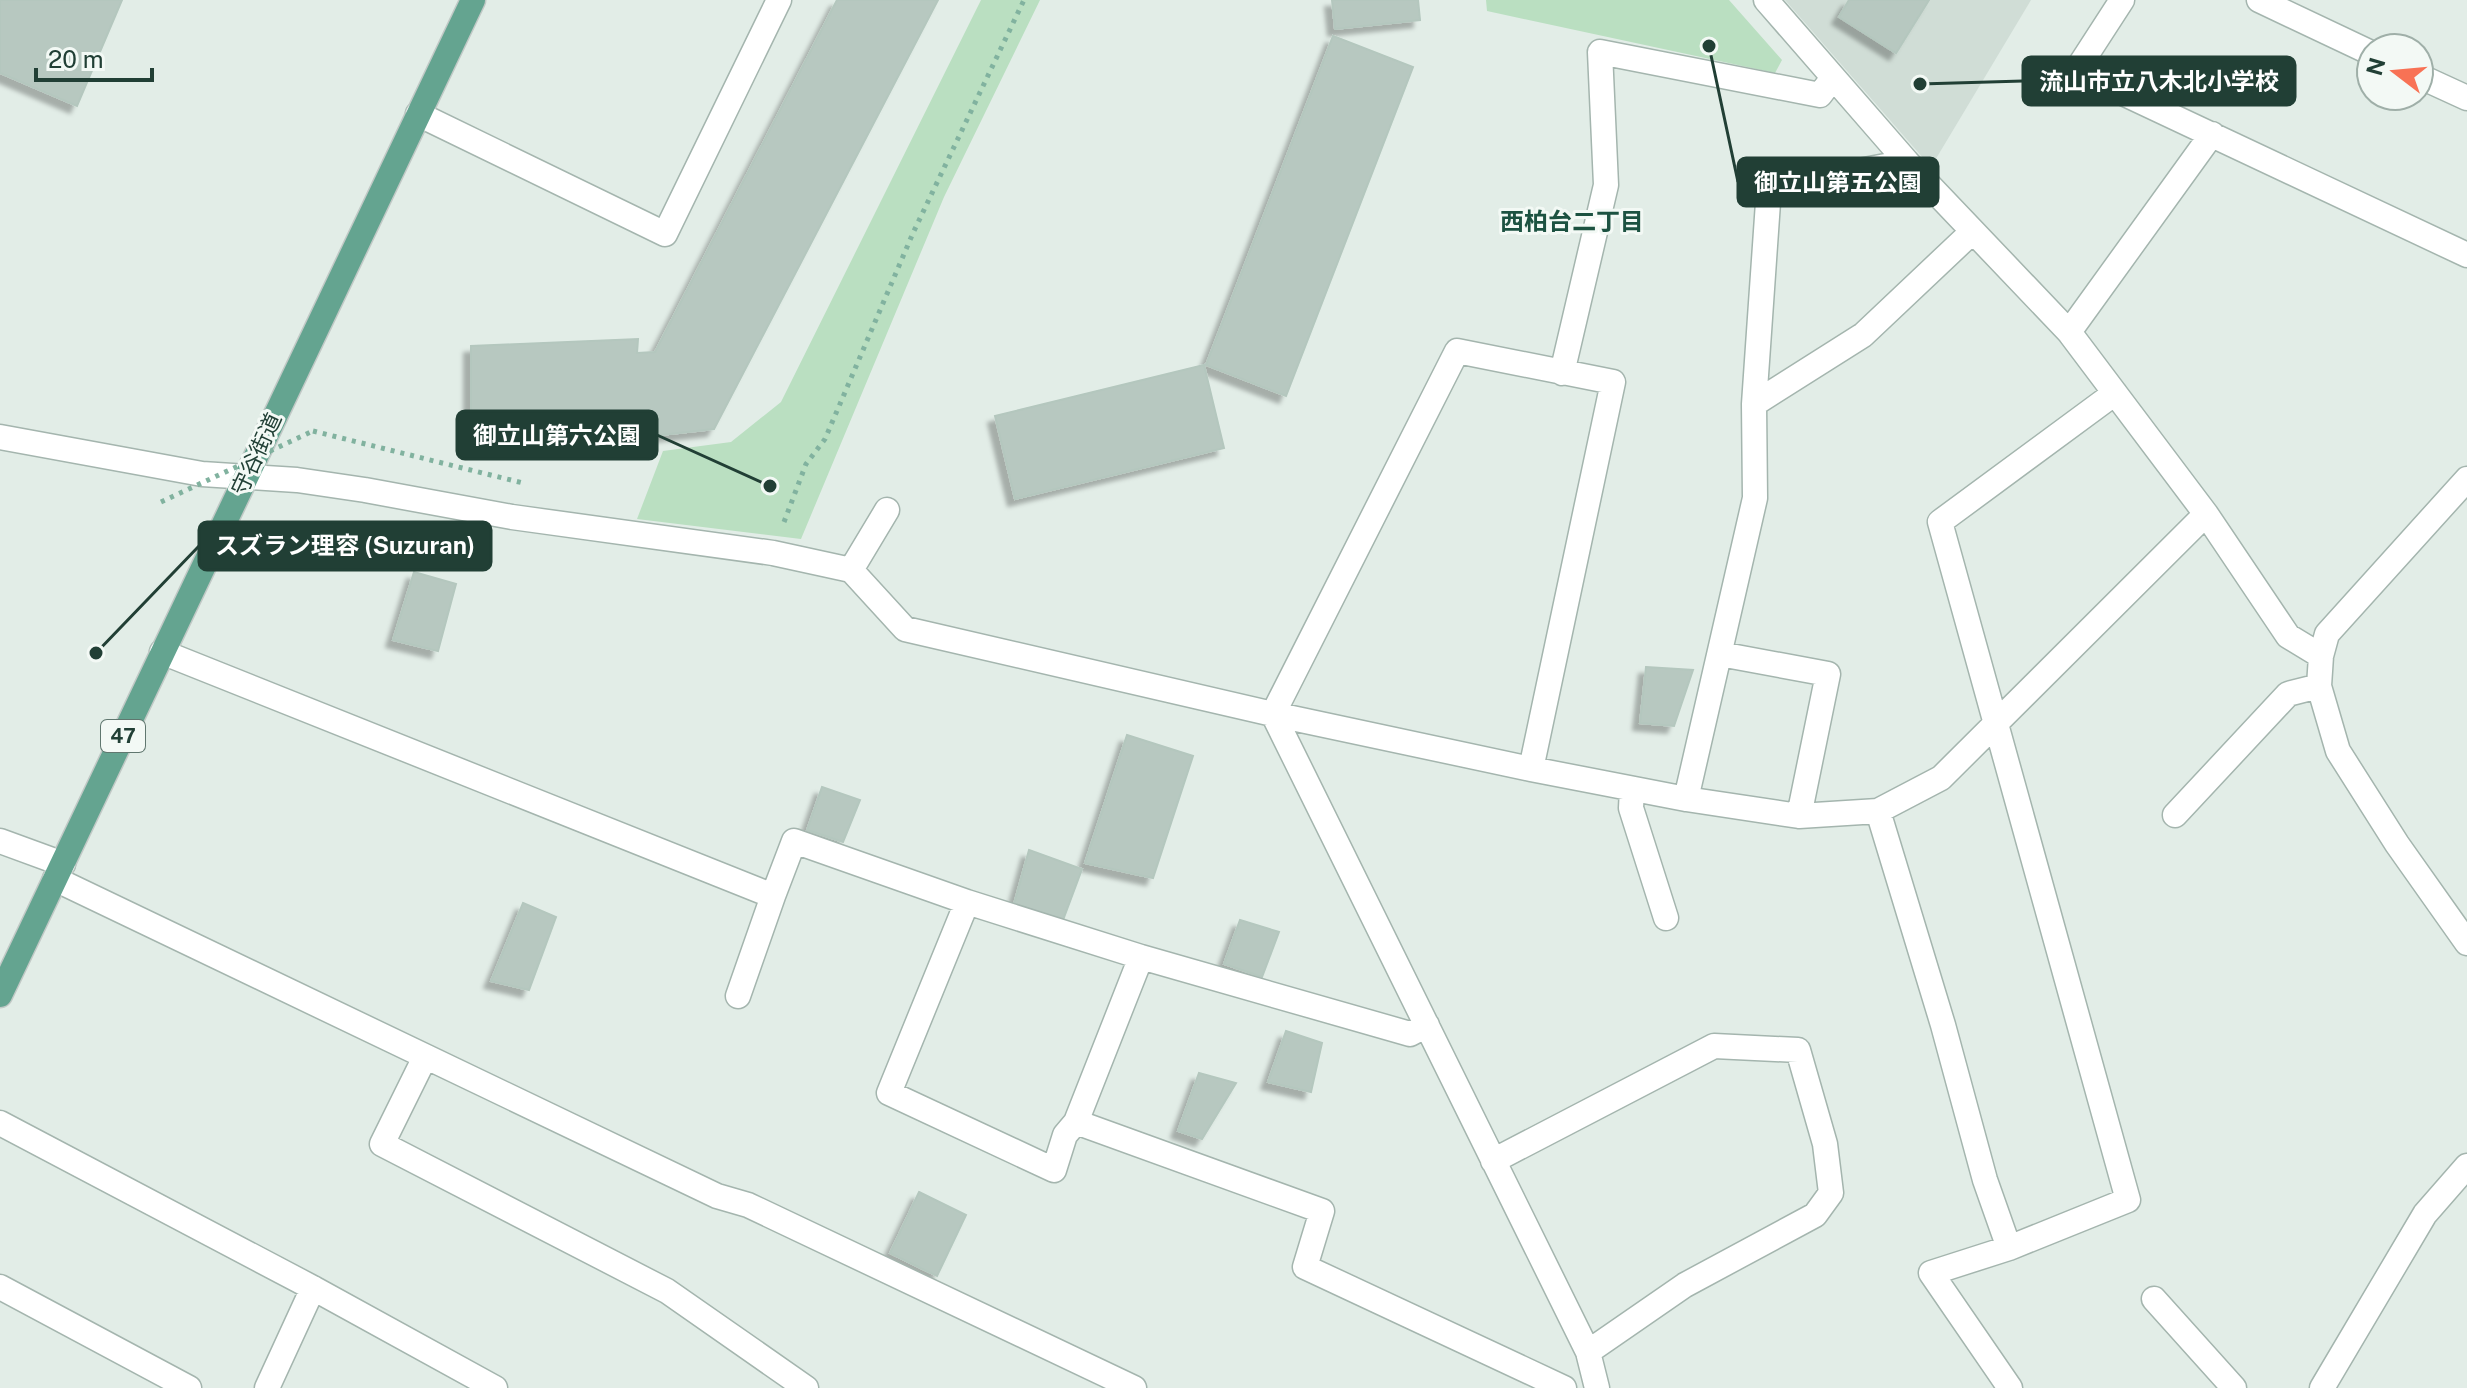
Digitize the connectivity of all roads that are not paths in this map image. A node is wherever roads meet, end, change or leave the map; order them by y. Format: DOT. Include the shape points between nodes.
graph roads {
  1 [pos="473,0"];
  2 [pos="779,0"];
  3 [pos="1766,0"];
  4 [pos="2122,0"];
  5 [pos="2259,0"];
  6 [pos="2355,45"];
  7 [pos="1832,79"];
  8 [pos="2435,83"];
  9 [pos="2467,98"];
  10 [pos="418,114"];
  11 [pos="2212,134"];
  12 [pos="1907,162"];
  13 [pos="1972,232"];
  14 [pos="2467,255"];
  15 [pos="2069,332"];
  16 [pos="1562,373"];
  17 [pos="2115,393"];
  18 [pos="1754,404"];
  19 [pos="0,437"];
  20 [pos="246,477"];
  21 [pos="2467,479"];
  22 [pos="887,510"];
  23 [pos="2206,514"];
  24 [pos="851,570"];
  25 [pos="162,652"];
  26 [pos="1720,654"];
  27 [pos="2321,656"];
  28 [pos="2319,686"];
  29 [pos="1273,714"];
  30 [pos="1995,724"];
  31 [pos="1531,769"];
  32 [pos="1632,789"];
  33 [pos="1686,799"];
  34 [pos="1878,811"];
  35 [pos="2175,815"];
  36 [pos="1799,816"];
  37 [pos="0,841"];
  38 [pos="59,872"];
  39 [pos="773,896"];
  40 [pos="967,902"];
  41 [pos="1666,918"];
  42 [pos="2459,918"];
  43 [pos="2467,943"];
  44 [pos="1141,957"];
  45 [pos="0,995"];
  46 [pos="738,996"];
  47 [pos="1427,1025"];
  48 [pos="425,1057"];
  49 [pos="1076,1122"];
  50 [pos="0,1123"];
  51 [pos="1493,1161"];
  52 [pos="2467,1166"];
  53 [pos="2009,1248"];
  54 [pos="0,1287"];
  55 [pos="313,1288"];
  56 [pos="2154,1299"];
  57 [pos="1588,1352"];
  58 [pos="1102,1381"];
  59 [pos="189,1388"];
  60 [pos="267,1388"];
  61 [pos="495,1388"];
  62 [pos="806,1388"];
  63 [pos="1134,1388"];
  64 [pos="1564,1388"];
  65 [pos="1597,1388"];
  66 [pos="2010,1388"];
  67 [pos="2234,1388"];
  68 [pos="2322,1388"];
  1 -- 10 [label="main road, 守谷街道 / 47"];
  2 -- 10 [label="street" via="665,234"];
  3 -- 7 [label="street"];
  4 -- 11 [label="street" via="2076,71"];
  5 -- 6 [label="street"];
  7 -- 12 [label="street"];
  7 -- 16 [label="street" via="1820,95 1600,52 1606,185"];
  8 -- 9 [label="street"];
  10 -- 20 [label="main road, 守谷街道 / 47"];
  11 -- 14 [label="street"];
  11 -- 15 [label="street"];
  12 -- 13 [label="street"];
  12 -- 18 [label="street" via="1769,188"];
  13 -- 15 [label="street"];
  13 -- 18 [label="street" via="1863,335"];
  15 -- 17 [label="street"];
  16 -- 29 [label="street" via="1457,351"];
  16 -- 31 [label="street" via="1613,382"];
  17 -- 23 [label="street"];
  17 -- 30 [label="street" via="1940,522"];
  18 -- 26 [label="street" via="1755,498"];
  19 -- 20 [label="street" via="202,474"];
  20 -- 24 [label="street" via="338,486 773,553"];
  20 -- 25 [label="main road, 守谷街道 / 47"];
  21 -- 27 [label="street" via="2327,634"];
  22 -- 24 [label="street"];
  23 -- 27 [label="street" via="2288,636"];
  23 -- 30 [label="street"];
  24 -- 29 [label="street" via="905,629"];
  25 -- 38 [label="main road, 守谷街道 / 47"];
  25 -- 39 [label="street"];
  26 -- 33 [label="street"];
  26 -- 36 [label="street" via="1828,674"];
  27 -- 28 [label="street"];
  28 -- 35 [label="street" via="2288,694"];
  28 -- 42 [label="street" via="2338,751 2397,844"];
  29 -- 31 [label="street"];
  29 -- 47 [label="street"];
  30 -- 34 [label="street" via="1941,778"];
  30 -- 53 [label="street" via="2128,1200"];
  31 -- 32 [label="street"];
  32 -- 33 [label="street"];
  32 -- 41 [label="street" via="1631,808"];
  33 -- 36 [label="street"];
  34 -- 36 [label="street"];
  34 -- 53 [label="street"];
  37 -- 38 [label="street"];
  38 -- 45 [label="main road, 守谷街道 / 47"];
  38 -- 48 [label="street"];
  39 -- 40 [label="street" via="794,841"];
  39 -- 46 [label="street"];
  40 -- 44 [label="street"];
  40 -- 49 [label="street" via="889,1093 1054,1170 1065,1135"];
  42 -- 43 [label="street"];
  44 -- 47 [label="street" via="1410,1034"];
  44 -- 49 [label="street"];
  47 -- 51 [label="street"];
  48 -- 58 [label="street" via="717,1196 748,1205"];
  48 -- 62 [label="street" via="382,1144 667,1291"];
  49 -- 64 [label="street" via="1322,1211 1305,1267"];
  50 -- 55 [label="street"];
  51 -- 57 [label="street"];
  51 -- 57 [label="street" via="1714,1046 1798,1050 1825,1144 1831,1193 1815,1215 1685,1285"];
  52 -- 68 [label="street" via="2425,1214"];
  53 -- 66 [label="street" via="1931,1273"];
  54 -- 59 [label="street"];
  55 -- 60 [label="street"];
  55 -- 61 [label="street"];
  56 -- 67 [label="street"];
  57 -- 65 [label="street"];
  58 -- 63 [label="street"];
}
